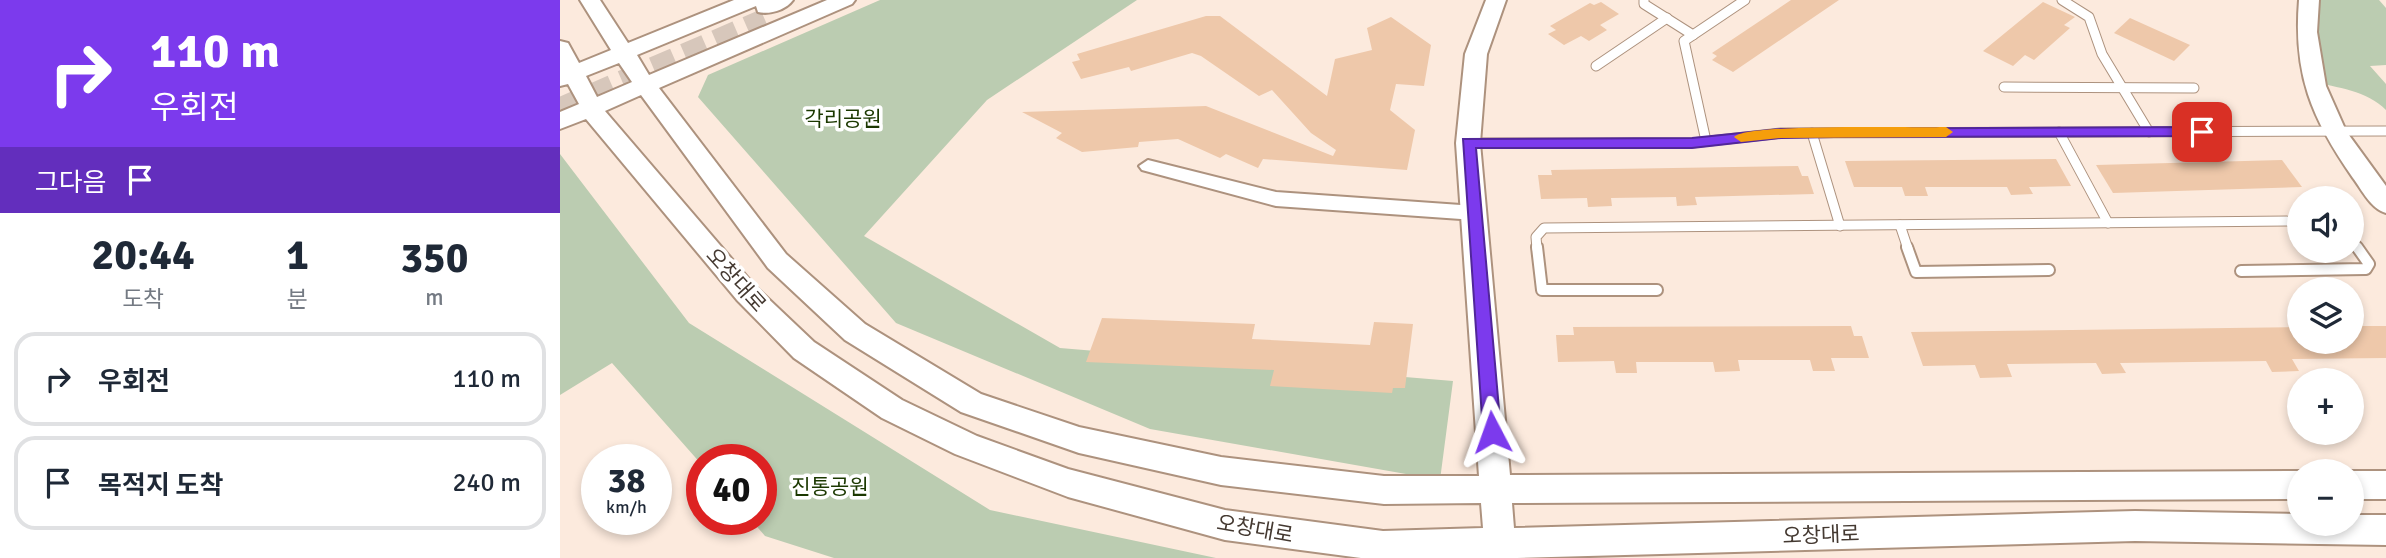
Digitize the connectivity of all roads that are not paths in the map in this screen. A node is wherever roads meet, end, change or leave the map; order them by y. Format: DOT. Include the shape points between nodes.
graph roads {
  1 [pos="590,0"];
  2 [pos="813,0"];
  3 [pos="845,0"];
  4 [pos="1496,0"];
  5 [pos="1644,0"];
  6 [pos="1745,0"];
  7 [pos="2062,0"];
  8 [pos="2309,0"];
  9 [pos="762,11"];
  10 [pos="1667,19"];
  11 [pos="1693,35"];
  12 [pos="560,48"];
  13 [pos="622,53"];
  14 [pos="1596,66"];
  15 [pos="566,77"];
  16 [pos="644,85"];
  17 [pos="2004,87"];
  18 [pos="2123,88"];
  19 [pos="2194,88"];
  20 [pos="590,108"];
  21 [pos="560,121"];
  22 [pos="2334,131"];
  23 [pos="2386,131"];
  24 [pos="2059,132"];
  25 [pos="2149,132"];
  26 [pos="1812,133"];
  27 [pos="1706,141"];
  28 [pos="1468,143"];
  29 [pos="1147,166"];
  30 [pos="2386,204"];
  31 [pos="1475,213"];
  32 [pos="2287,221"];
  33 [pos="2108,223"];
  34 [pos="1900,225"];
  35 [pos="1840,226"];
  36 [pos="2364,257"];
  37 [pos="2049,270"];
  38 [pos="2241,271"];
  39 [pos="1657,290"];
  40 [pos="2287,485"];
  41 [pos="2364,485"];
  42 [pos="2386,485"];
  43 [pos="1496,487"];
  44 [pos="2386,530"];
  45 [pos="1501,551"];
  1 -- 13 [label="main road, 오창대로"];
  2 -- 9 [label="main road"];
  3 -- 9 [label="main road"];
  4 -- 28 [label="main road" via="1476,54"];
  5 -- 10 [label="lane"];
  6 -- 11 [label="lane"];
  7 -- 18 [label="lane" via="2089,17 2096,41"];
  8 -- 22 [label="main road" via="2305,50 2312,82"];
  9 -- 13 [label="main road"];
  9 -- 16 [label="main road"];
  10 -- 11 [label="lane"];
  10 -- 14 [label="lane"];
  11 -- 27 [label="lane" via="1684,41"];
  12 -- 15 [label="main road, 오창대로"];
  13 -- 15 [label="main road"];
  13 -- 16 [label="main road, 오창대로"];
  15 -- 20 [label="main road, 오창대로"];
  16 -- 20 [label="main road"];
  16 -- 43 [label="main road, 오창대로" via="777,261 855,332 971,403 1079,440 1221,471 1384,490"];
  17 -- 18 [label="lane"];
  18 -- 19 [label="lane"];
  18 -- 25 [label="lane"];
  20 -- 21 [label="main road"];
  20 -- 45 [label="main road, 오창대로" via="746,293 804,350 892,409 966,445 1068,483 1225,525 1383,546"];
  22 -- 23 [label="lane"];
  22 -- 25 [label="lane"];
  22 -- 30 [label="main road"];
  24 -- 25 [label="lane"];
  24 -- 26 [label="lane"];
  24 -- 33 [label="lane"];
  26 -- 27 [label="lane"];
  26 -- 35 [label="lane"];
  27 -- 28 [label="lane"];
  28 -- 31 [label="main road"];
  29 -- 31 [label="street" via="1276,199"];
  31 -- 43 [label="main road"];
  32 -- 33 [label="lane"];
  33 -- 34 [label="lane"];
  34 -- 35 [label="lane"];
  34 -- 37 [label="lane" via="1916,272"];
  35 -- 39 [label="lane" via="1544,228 1536,237 1542,290"];
  36 -- 38 [label="lane" via="2369,264 2366,269"];
  40 -- 43 [label="main road, 오창대로"];
  41 -- 42 [label="main road"];
  43 -- 45 [label="main road"];
  44 -- 45 [label="main road, 오창대로" via="2135,526"];
}
